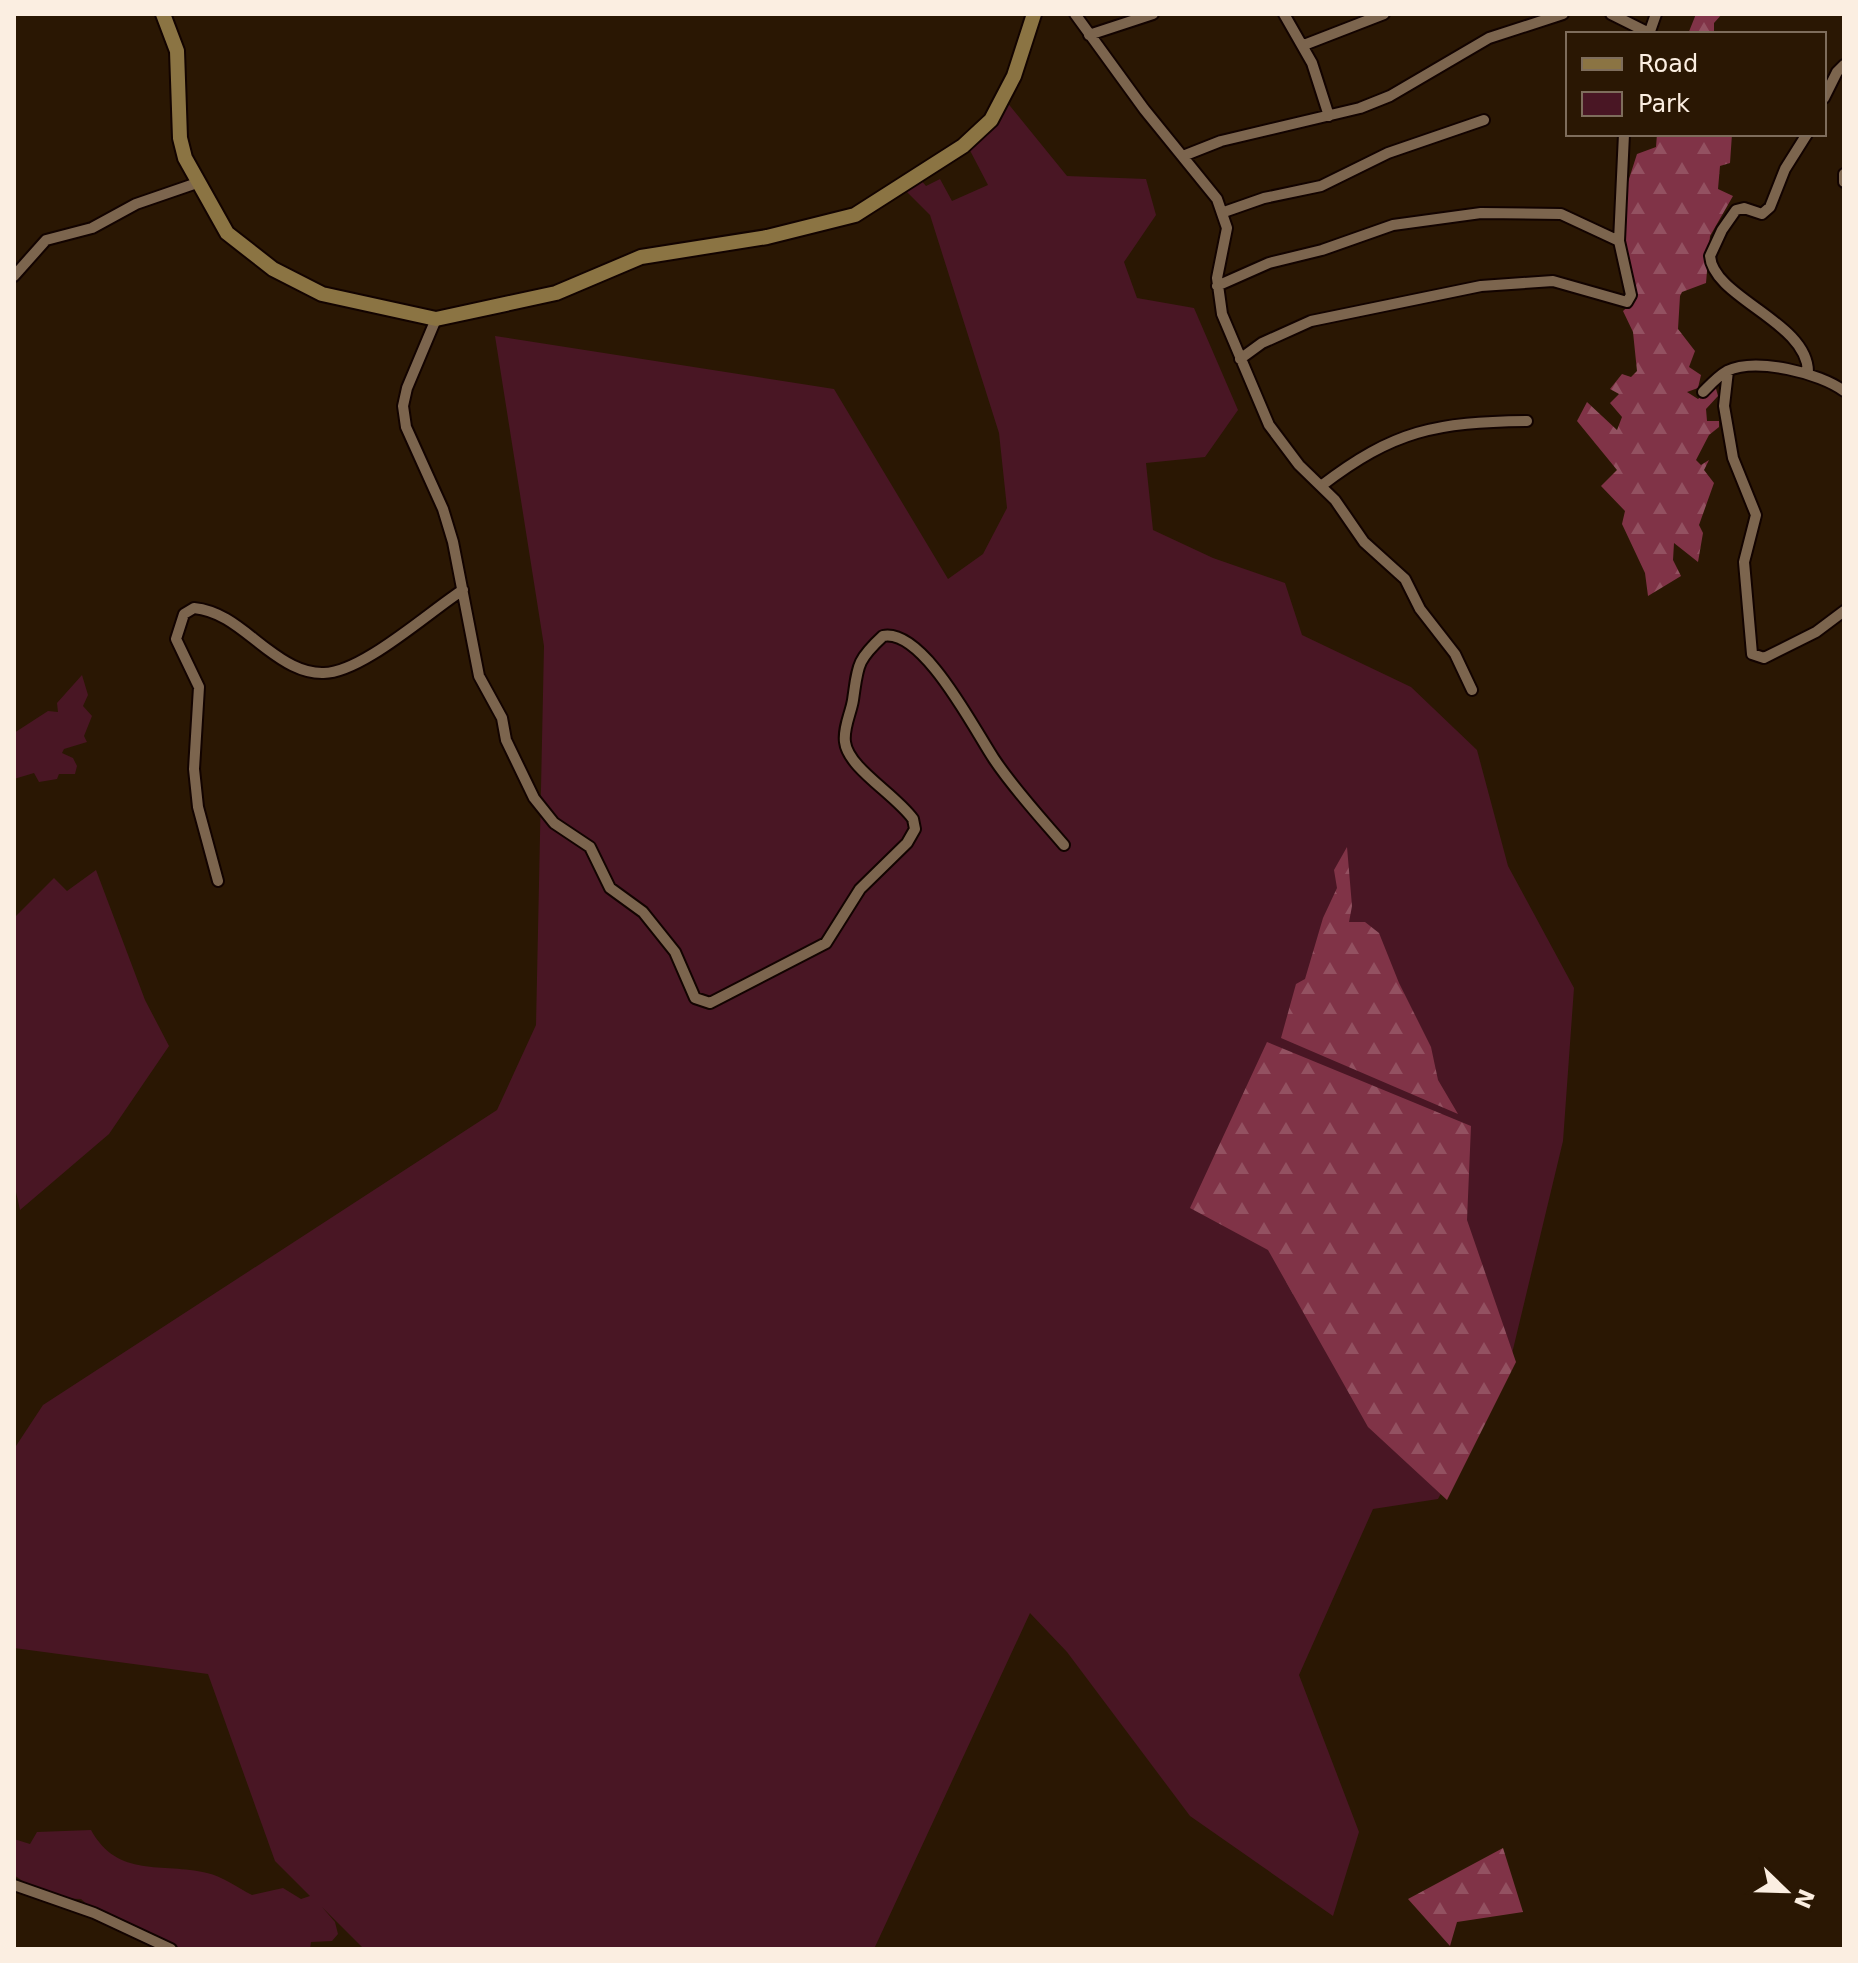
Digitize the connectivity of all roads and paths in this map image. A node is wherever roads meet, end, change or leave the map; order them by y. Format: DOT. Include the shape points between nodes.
graph roads {
  1 [pos="163,14"];
  2 [pos="1034,14"];
  3 [pos="1075,14"];
  4 [pos="1153,14"];
  5 [pos="1284,14"];
  6 [pos="1384,14"];
  7 [pos="1563,14"];
  8 [pos="1611,14"];
  9 [pos="1645,32"];
  10 [pos="1089,35"];
  11 [pos="1304,45"];
  12 [pos="1844,65"];
  13 [pos="1826,94"];
  14 [pos="1329,116"];
  15 [pos="1484,120"];
  16 [pos="1624,136"];
  17 [pos="1806,136"];
  18 [pos="1183,156"];
  19 [pos="1844,174"];
  20 [pos="1844,182"];
  21 [pos="197,183"];
  22 [pos="1224,212"];
  23 [pos="1619,241"];
  24 [pos="14,276"];
  25 [pos="1217,286"];
  26 [pos="436,319"];
  27 [pos="1240,359"];
  28 [pos="1728,371"];
  29 [pos="1808,372"];
  30 [pos="1844,391"];
  31 [pos="1703,392"];
  32 [pos="1527,421"];
  33 [pos="1321,486"];
  34 [pos="463,590"];
  35 [pos="1844,611"];
  36 [pos="1472,690"];
  37 [pos="1064,845"];
  38 [pos="218,881"];
  39 [pos="14,1885"];
  40 [pos="171,1949"];
  1 -- 21 [label="main road" via="177,51 180,138"];
  2 -- 26 [label="main road" via="1014,76 991,120 937,164 855,215 767,237 641,257 556,293"];
  3 -- 10 [label="street"];
  4 -- 10 [label="street"];
  5 -- 11 [label="street"];
  6 -- 11 [label="street"];
  7 -- 14 [label="street" via="1489,38 1390,96"];
  8 -- 9 [label="street"];
  10 -- 18 [label="street"];
  11 -- 14 [label="street"];
  12 -- 13 [label="street"];
  14 -- 18 [label="street" via="1201,146"];
  15 -- 22 [label="street" via="1388,153 1321,186"];
  16 -- 23 [label="street"];
  17 -- 29 [label="street" via="1770,207 1762,214 1736,210 1710,256 1722,278 1797,342"];
  18 -- 22 [label="street"];
  19 -- 20 [label="street"];
  21 -- 24 [label="street" via="136,204 92,228 46,240"];
  21 -- 26 [label="main road" via="227,233 273,269 322,294"];
  22 -- 25 [label="street" via="1226,241"];
  23 -- 25 [label="street" via="1561,214 1481,213 1393,225 1269,263"];
  23 -- 27 [label="street" via="1631,295 1624,303 1553,281 1481,286 1321,318 1262,343"];
  25 -- 27 [label="street"];
  26 -- 34 [label="street" via="403,406 414,446 443,509"];
  27 -- 33 [label="street" via="1275,435"];
  28 -- 29 [label="street" via="1748,367"];
  28 -- 31 [label="street"];
  28 -- 35 [label="street" via="1724,406 1733,458 1756,515 1744,562 1752,654 1764,658"];
  29 -- 30 [label="street"];
  32 -- 33 [label="street" via="1447,424 1410,433 1354,460"];
  33 -- 36 [label="street" via="1364,542 1405,579 1420,609 1455,654"];
  34 -- 37 [label="street" via="479,676 534,798 554,823 590,847 610,888 643,912 675,952 695,998 703,1003 826,943 860,889 912,834 913,819 894,795 856,767 845,742 855,670 883,636 902,638 942,675 995,760"];
  34 -- 38 [label="street" via="405,635 328,673 281,659 220,614 194,608 184,614 176,639 199,687 194,769 198,807"];
  39 -- 40 [label="street" via="94,1913"];
}
